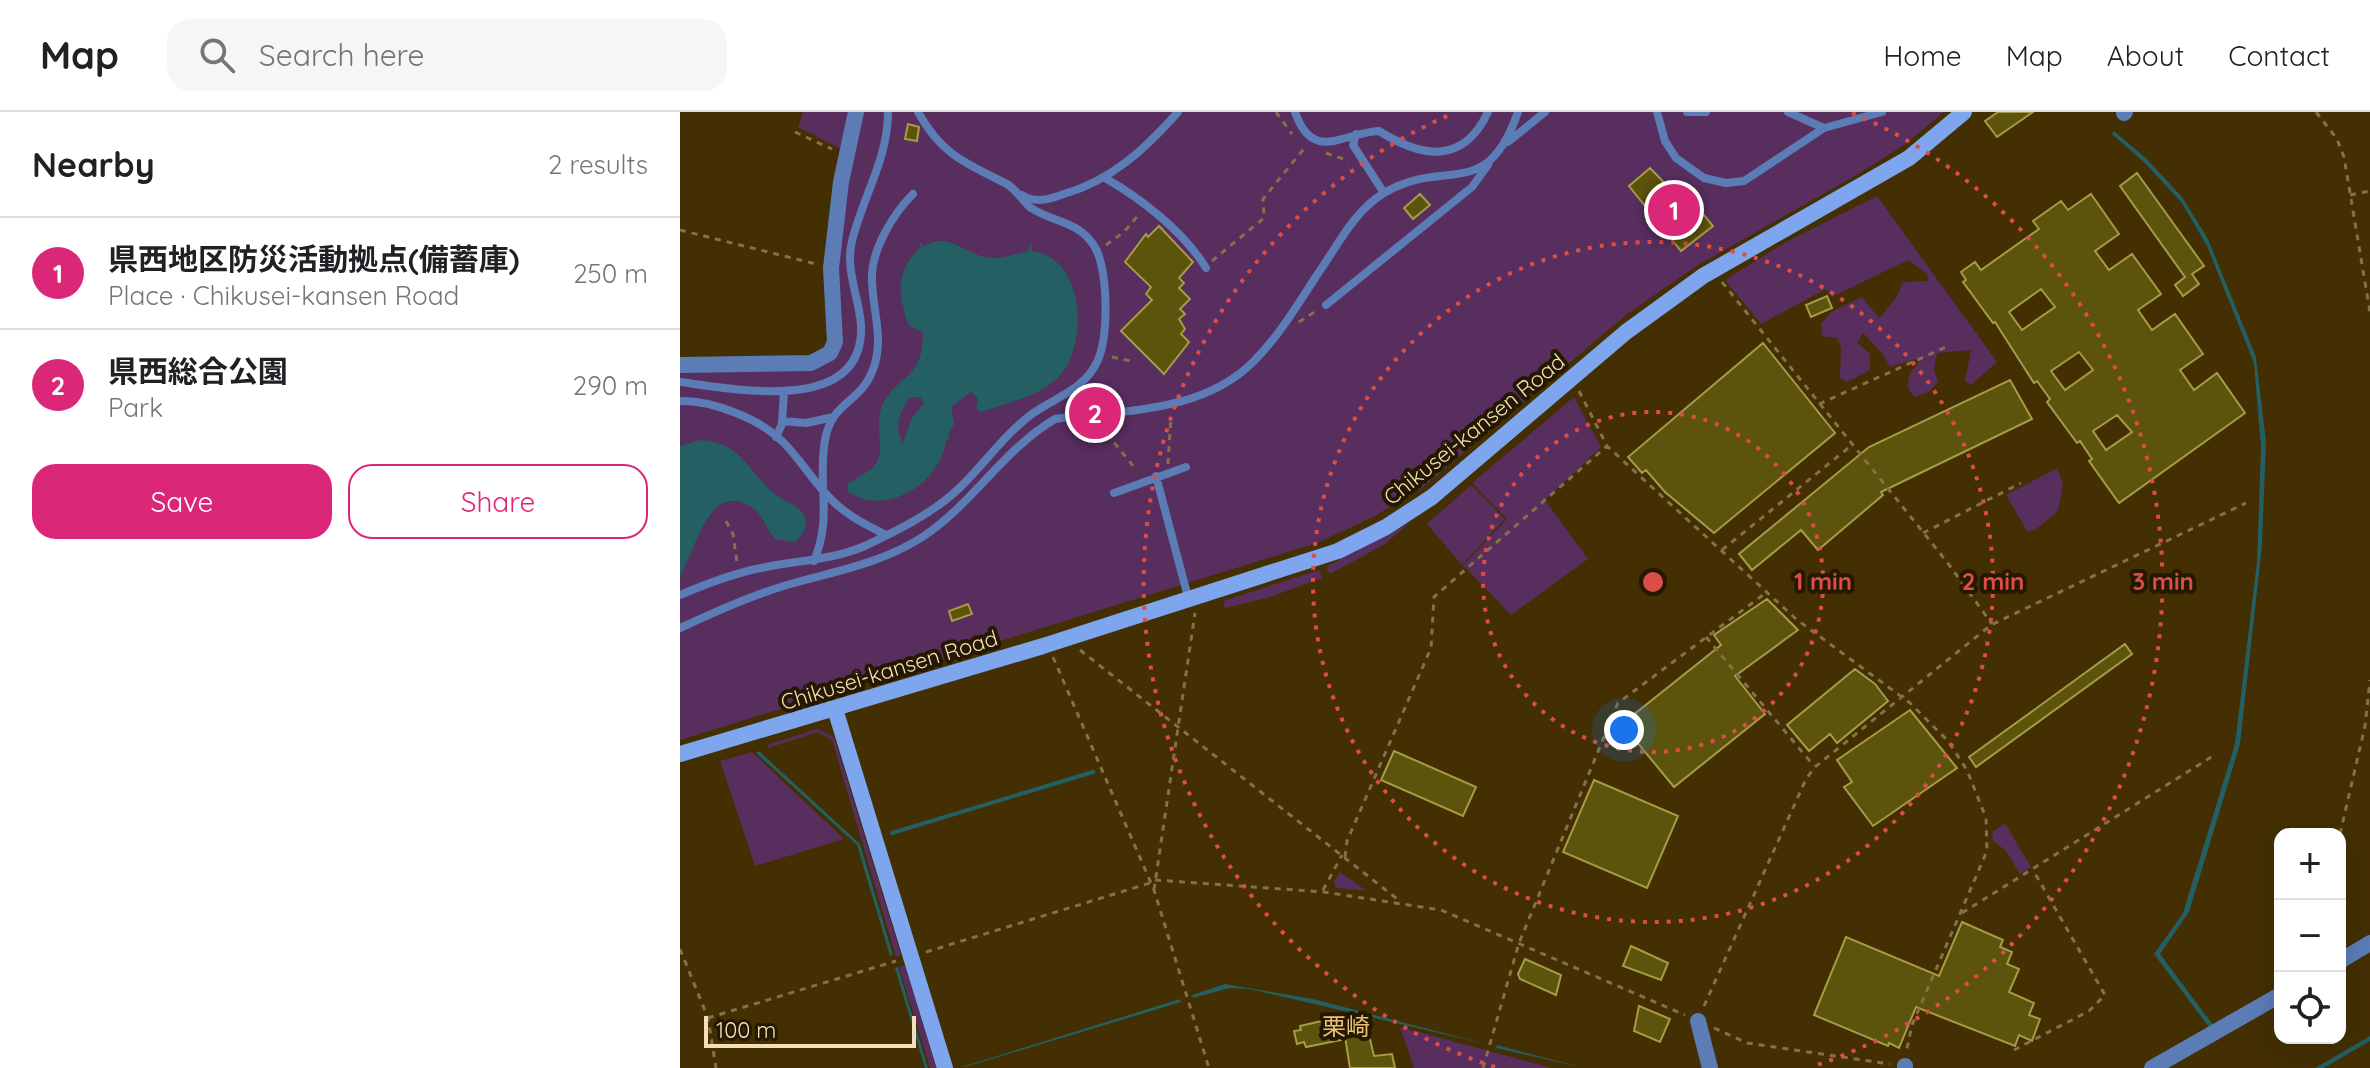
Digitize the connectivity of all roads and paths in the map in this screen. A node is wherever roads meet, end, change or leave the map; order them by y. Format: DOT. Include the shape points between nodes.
graph roads {
  1 [pos="856,112"];
  2 [pos="888,112"];
  3 [pos="918,112"];
  4 [pos="1178,112"];
  5 [pos="1295,112"];
  6 [pos="1488,112"];
  7 [pos="1518,112"];
  8 [pos="1545,112"];
  9 [pos="1657,112"];
  10 [pos="1687,112"];
  11 [pos="1706,112"];
  12 [pos="1788,112"];
  13 [pos="1882,112"];
  14 [pos="1964,112"];
  15 [pos="2316,112"];
  16 [pos="1824,128"];
  17 [pos="795,132"];
  18 [pos="1356,134"];
  19 [pos="1508,142"];
  20 [pos="1306,146"];
  21 [pos="847,157"];
  22 [pos="1488,165"];
  23 [pos="1105,178"];
  24 [pos="1015,191"];
  25 [pos="2370,191"];
  26 [pos="1384,193"];
  27 [pos="913,194"];
  28 [pos="2350,195"];
  29 [pos="1145,206"];
  30 [pos="680,230"];
  31 [pos="1097,254"];
  32 [pos="831,268"];
  33 [pos="1206,268"];
  34 [pos="1713,271"];
  35 [pos="1326,305"];
  36 [pos="2370,312"];
  37 [pos="1946,347"];
  38 [pos="1100,354"];
  39 [pos="1131,361"];
  40 [pos="680,365"];
  41 [pos="680,382"];
  42 [pos="1577,387"];
  43 [pos="784,391"];
  44 [pos="680,401"];
  45 [pos="1172,404"];
  46 [pos="1819,404"];
  47 [pos="1092,414"];
  48 [pos="829,418"];
  49 [pos="782,421"];
  50 [pos="776,437"];
  51 [pos="1852,445"];
  52 [pos="1607,446"];
  53 [pos="1168,464"];
  54 [pos="1134,467"];
  55 [pos="1186,467"];
  56 [pos="1156,476"];
  57 [pos="2021,483"];
  58 [pos="823,491"];
  59 [pos="1114,493"];
  60 [pos="2246,503"];
  61 [pos="726,521"];
  62 [pos="1923,533"];
  63 [pos="884,534"];
  64 [pos="1722,550"];
  65 [pos="814,561"];
  66 [pos="738,574"];
  67 [pos="1767,592"];
  68 [pos="680,595"];
  69 [pos="1189,597"];
  70 [pos="1992,624"];
  71 [pos="680,628"];
  72 [pos="1706,637"];
  73 [pos="1077,647"];
  74 [pos="1052,654"];
  75 [pos="2370,680"];
  76 [pos="1901,698"];
  77 [pos="835,709"];
  78 [pos="1179,730"];
  79 [pos="680,754"];
  80 [pos="2213,756"];
  81 [pos="1815,767"];
  82 [pos="2341,828"];
  83 [pos="1344,856"];
  84 [pos="2033,869"];
  85 [pos="1155,880"];
  86 [pos="1150,883"];
  87 [pos="1154,890"];
  88 [pos="1322,892"];
  89 [pos="1401,902"];
  90 [pos="1961,914"];
  91 [pos="1519,943"];
  92 [pos="2370,943"];
  93 [pos="680,949"];
  94 [pos="911,956"];
  95 [pos="2346,957"];
  96 [pos="2274,998"];
  97 [pos="708,1018"];
  98 [pos="1698,1021"];
  99 [pos="2014,1050"];
  100 [pos="1905,1067"];
  101 [pos="716,1068"];
  102 [pos="945,1068"];
  103 [pos="1209,1068"];
  104 [pos="1483,1068"];
  105 [pos="1710,1068"];
  106 [pos="2152,1068"];
  1 -- 21 [label="street"];
  2 -- 43 [label="lane" via="879,169 852,243 850,274 861,324 860,349 837,377 806,390"];
  3 -- 24 [label="lane" via="955,158"];
  4 -- 23 [label="lane"];
  5 -- 18 [label="lane" via="1305,133 1315,139 1333,142"];
  6 -- 18 [label="lane" via="1471,138 1444,152 1406,148 1379,131"];
  7 -- 19 [label="lane"];
  8 -- 19 [label="lane"];
  9 -- 16 [label="lane" via="1676,158 1704,178 1726,183 1744,181"];
  10 -- 11 [label="lane"];
  12 -- 16 [label="lane"];
  13 -- 16 [label="lane"];
  14 -- 34 [label="street, Chikusei-kansen Road" via="1909,158"];
  15 -- 28 [label="path" via="2337,139"];
  17 -- 21 [label="path"];
  18 -- 26 [label="lane" via="1353,145"];
  19 -- 22 [label="lane"];
  20 -- 33 [label="path" via="1263,199 1264,218"];
  21 -- 32 [label="street"];
  22 -- 26 [label="lane"];
  22 -- 35 [label="lane" via="1472,187"];
  23 -- 24 [label="lane" via="1044,200 1030,200"];
  23 -- 29 [label="lane"];
  24 -- 31 [label="lane" via="1032,208 1069,222 1086,235"];
  25 -- 28 [label="path"];
  26 -- 45 [label="lane" via="1359,213 1253,362 1227,383"];
  27 -- 48 [label="lane" via="890,223 872,271 879,333 872,372 857,394"];
  28 -- 36 [label="path"];
  29 -- 31 [label="path"];
  29 -- 33 [label="lane"];
  30 -- 32 [label="path"];
  31 -- 38 [label="lane" via="1105,319"];
  32 -- 40 [label="street" via="835,342 830,353 811,363"];
  34 -- 46 [label="path"];
  34 -- 69 [label="street, Chikusei-kansen Road" via="1626,332 1404,517 1338,551"];
  37 -- 46 [label="path"];
  38 -- 39 [label="path"];
  38 -- 63 [label="lane" via="1082,383 1032,414 957,491"];
  41 -- 43 [label="lane"];
  42 -- 52 [label="path"];
  43 -- 49 [label="lane"];
  44 -- 50 [label="lane" via="715,406"];
  45 -- 47 [label="lane"];
  45 -- 53 [label="path"];
  46 -- 51 [label="path"];
  47 -- 54 [label="path"];
  47 -- 71 [label="lane" via="1055,419 1038,429 959,510 908,545 843,572 754,595"];
  48 -- 49 [label="lane"];
  48 -- 58 [label="lane" via="821,465"];
  49 -- 50 [label="lane"];
  50 -- 58 [label="lane"];
  51 -- 62 [label="path"];
  51 -- 64 [label="path"];
  52 -- 64 [label="path"];
  52 -- 83 [label="path" via="1434,597 1431,648"];
  55 -- 56 [label="lane"];
  56 -- 59 [label="lane"];
  56 -- 69 [label="lane"];
  57 -- 62 [label="path"];
  58 -- 63 [label="lane"];
  58 -- 65 [label="lane" via="826,524"];
  60 -- 70 [label="path"];
  61 -- 66 [label="path"];
  62 -- 70 [label="path"];
  63 -- 65 [label="lane"];
  64 -- 67 [label="path"];
  65 -- 66 [label="lane"];
  66 -- 68 [label="lane"];
  67 -- 72 [label="path"];
  67 -- 76 [label="path" via="1806,628"];
  69 -- 77 [label="street, Chikusei-kansen Road"];
  69 -- 78 [label="path" via="1197,617"];
  70 -- 76 [label="path"];
  72 -- 81 [label="path"];
  72 -- 91 [label="path" via="1612,712 1603,747"];
  73 -- 78 [label="path"];
  74 -- 86 [label="path"];
  75 -- 82 [label="path"];
  76 -- 81 [label="path"];
  76 -- 90 [label="path" via="1948,741 1967,770 1986,818 1987,851"];
  77 -- 79 [label="street, Chikusei-kansen Road"];
  77 -- 94 [label="street"];
  78 -- 83 [label="path"];
  78 -- 85 [label="path"];
  80 -- 84 [label="path"];
  81 -- 98 [label="path"];
  83 -- 88 [label="path"];
  83 -- 89 [label="path"];
  84 -- 90 [label="path"];
  84 -- 99 [label="path" via="2105,995 2089,1011"];
  85 -- 87 [label="path"];
  85 -- 88 [label="path"];
  86 -- 87 [label="path"];
  86 -- 94 [label="path"];
  87 -- 103 [label="path"];
  88 -- 89 [label="path"];
  89 -- 91 [label="path" via="1441,910"];
  90 -- 100 [label="path" via="1912,1025"];
  91 -- 98 [label="path"];
  91 -- 104 [label="path"];
  92 -- 95 [label="street"];
  93 -- 97 [label="path"];
  94 -- 97 [label="path"];
  94 -- 102 [label="street"];
  96 -- 106 [label="street"];
  97 -- 101 [label="path"];
  98 -- 100 [label="path" via="1747,1043"];
  98 -- 105 [label="street"];
}
